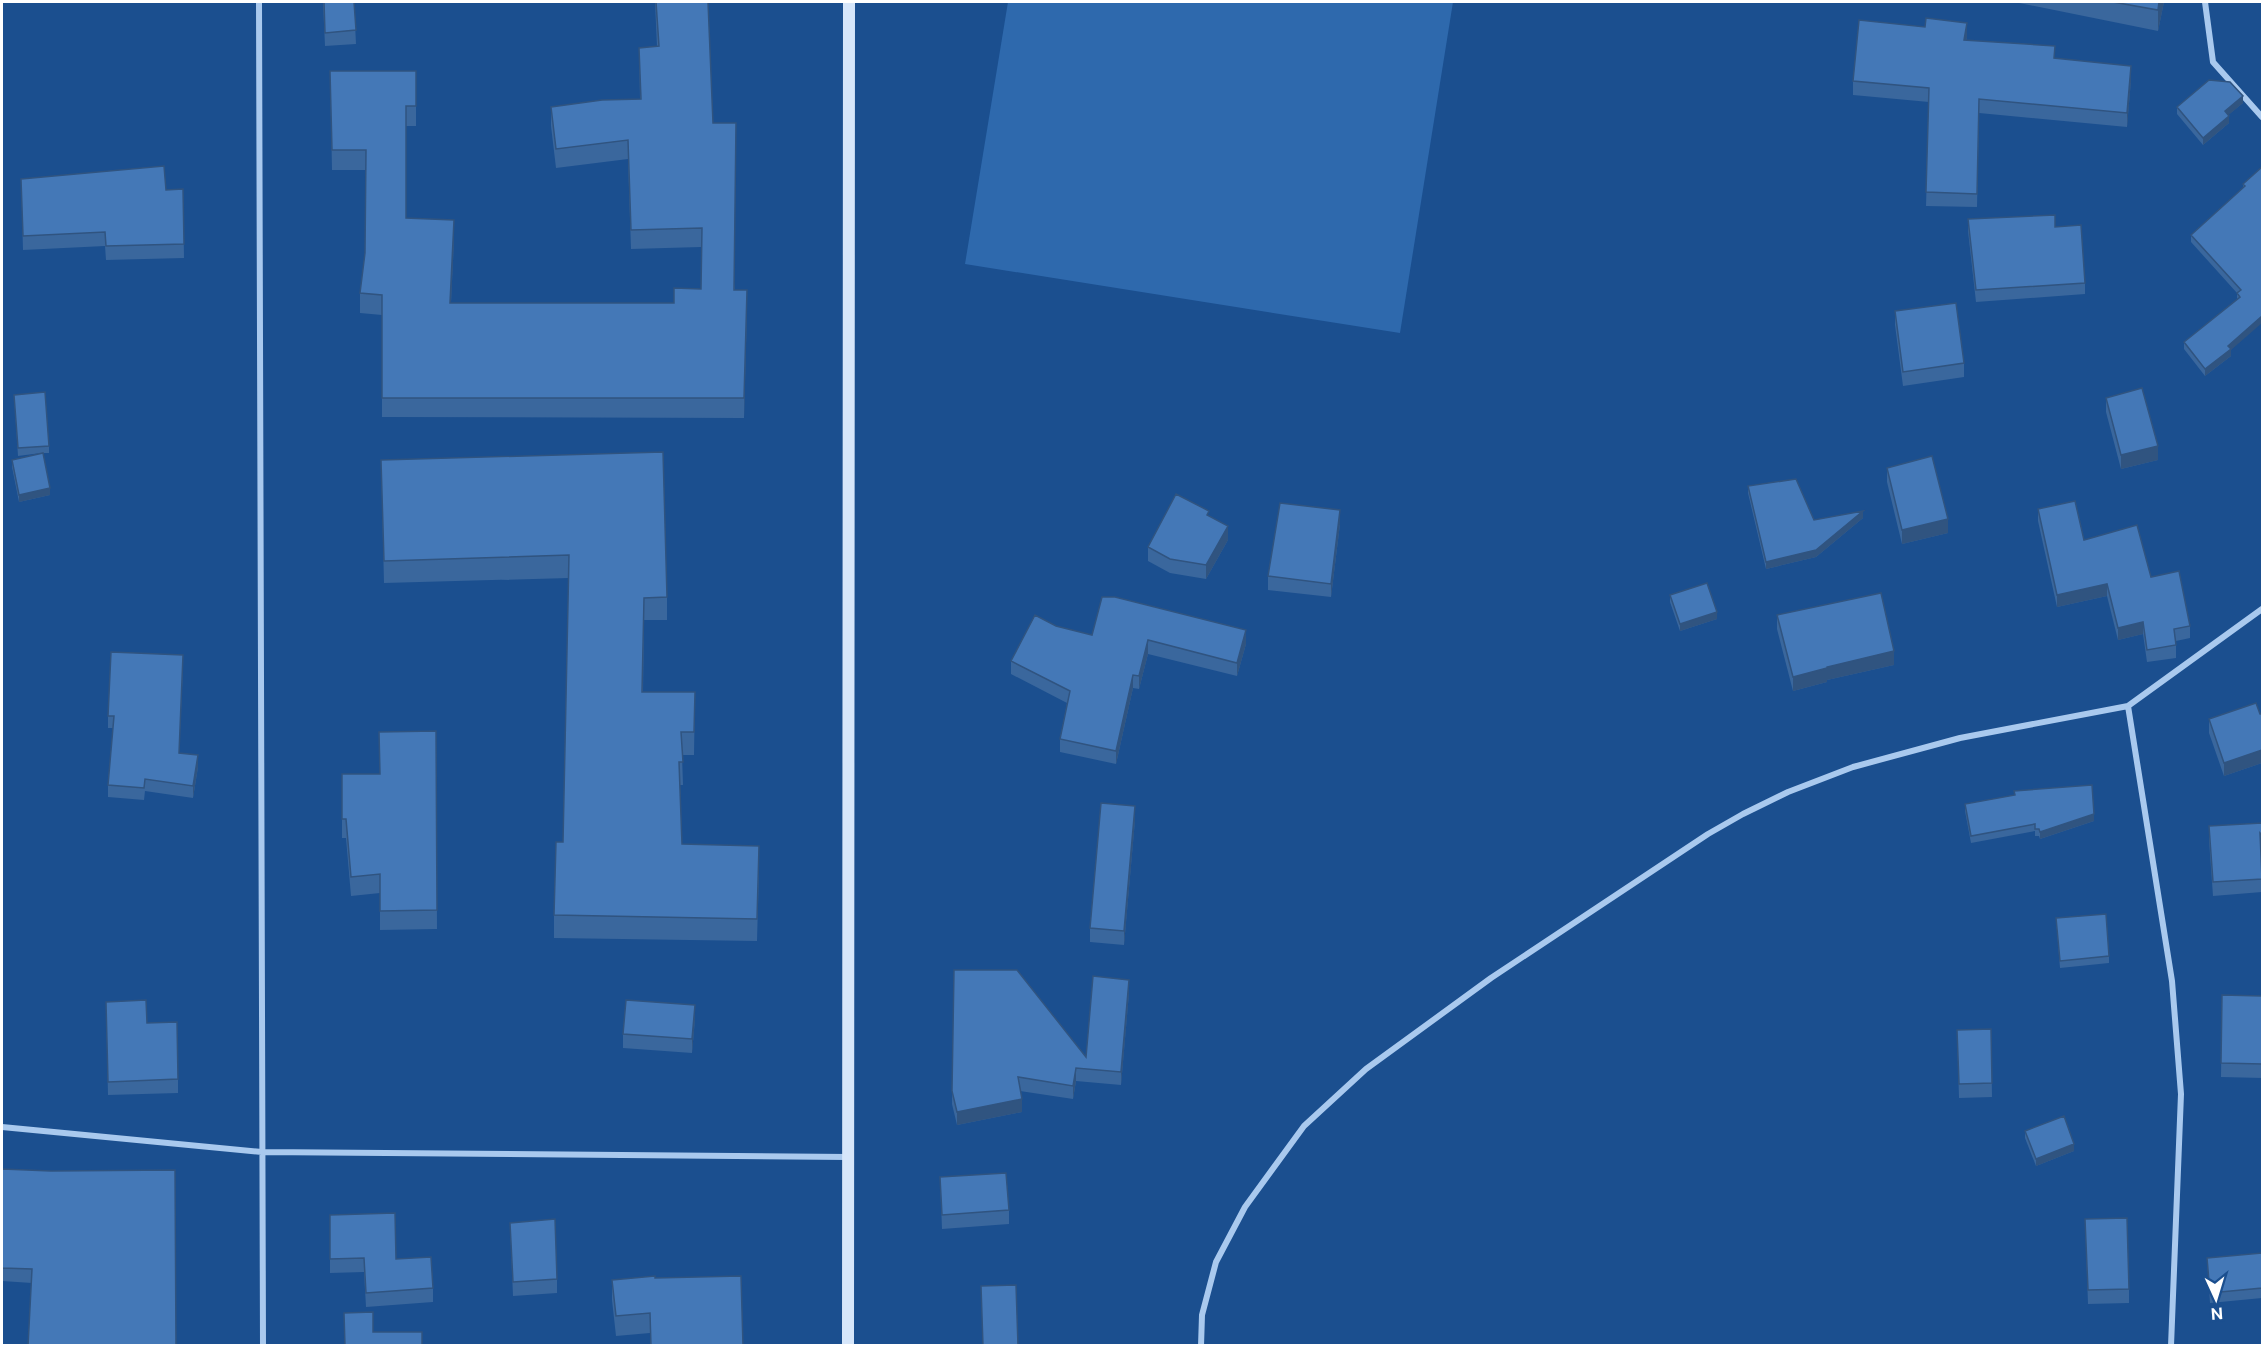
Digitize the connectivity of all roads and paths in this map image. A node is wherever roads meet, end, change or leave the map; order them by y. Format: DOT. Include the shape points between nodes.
graph roads {
  1 [pos="259,2"];
  2 [pos="849,2"];
  3 [pos="2205,2"];
  4 [pos="2262,117"];
  5 [pos="2262,609"];
  6 [pos="2128,706"];
  7 [pos="2,1127"];
  8 [pos="262,1152"];
  9 [pos="849,1157"];
  10 [pos="263,1346"];
  11 [pos="848,1346"];
  12 [pos="1201,1346"];
  13 [pos="2171,1346"];
  1 -- 8 [label="street"];
  2 -- 9 [label="street"];
  3 -- 4 [label="street" via="2213,62"];
  5 -- 6 [label="street"];
  6 -- 12 [label="street" via="1960,738 1853,767 1788,792 1708,834 1491,978 1365,1069 1305,1126 1245,1207 1216,1262 1202,1315"];
  6 -- 13 [label="street" via="2172,981 2180,1074"];
  7 -- 8 [label="street"];
  8 -- 9 [label="street"];
  8 -- 10 [label="street"];
  9 -- 11 [label="street"];
}
